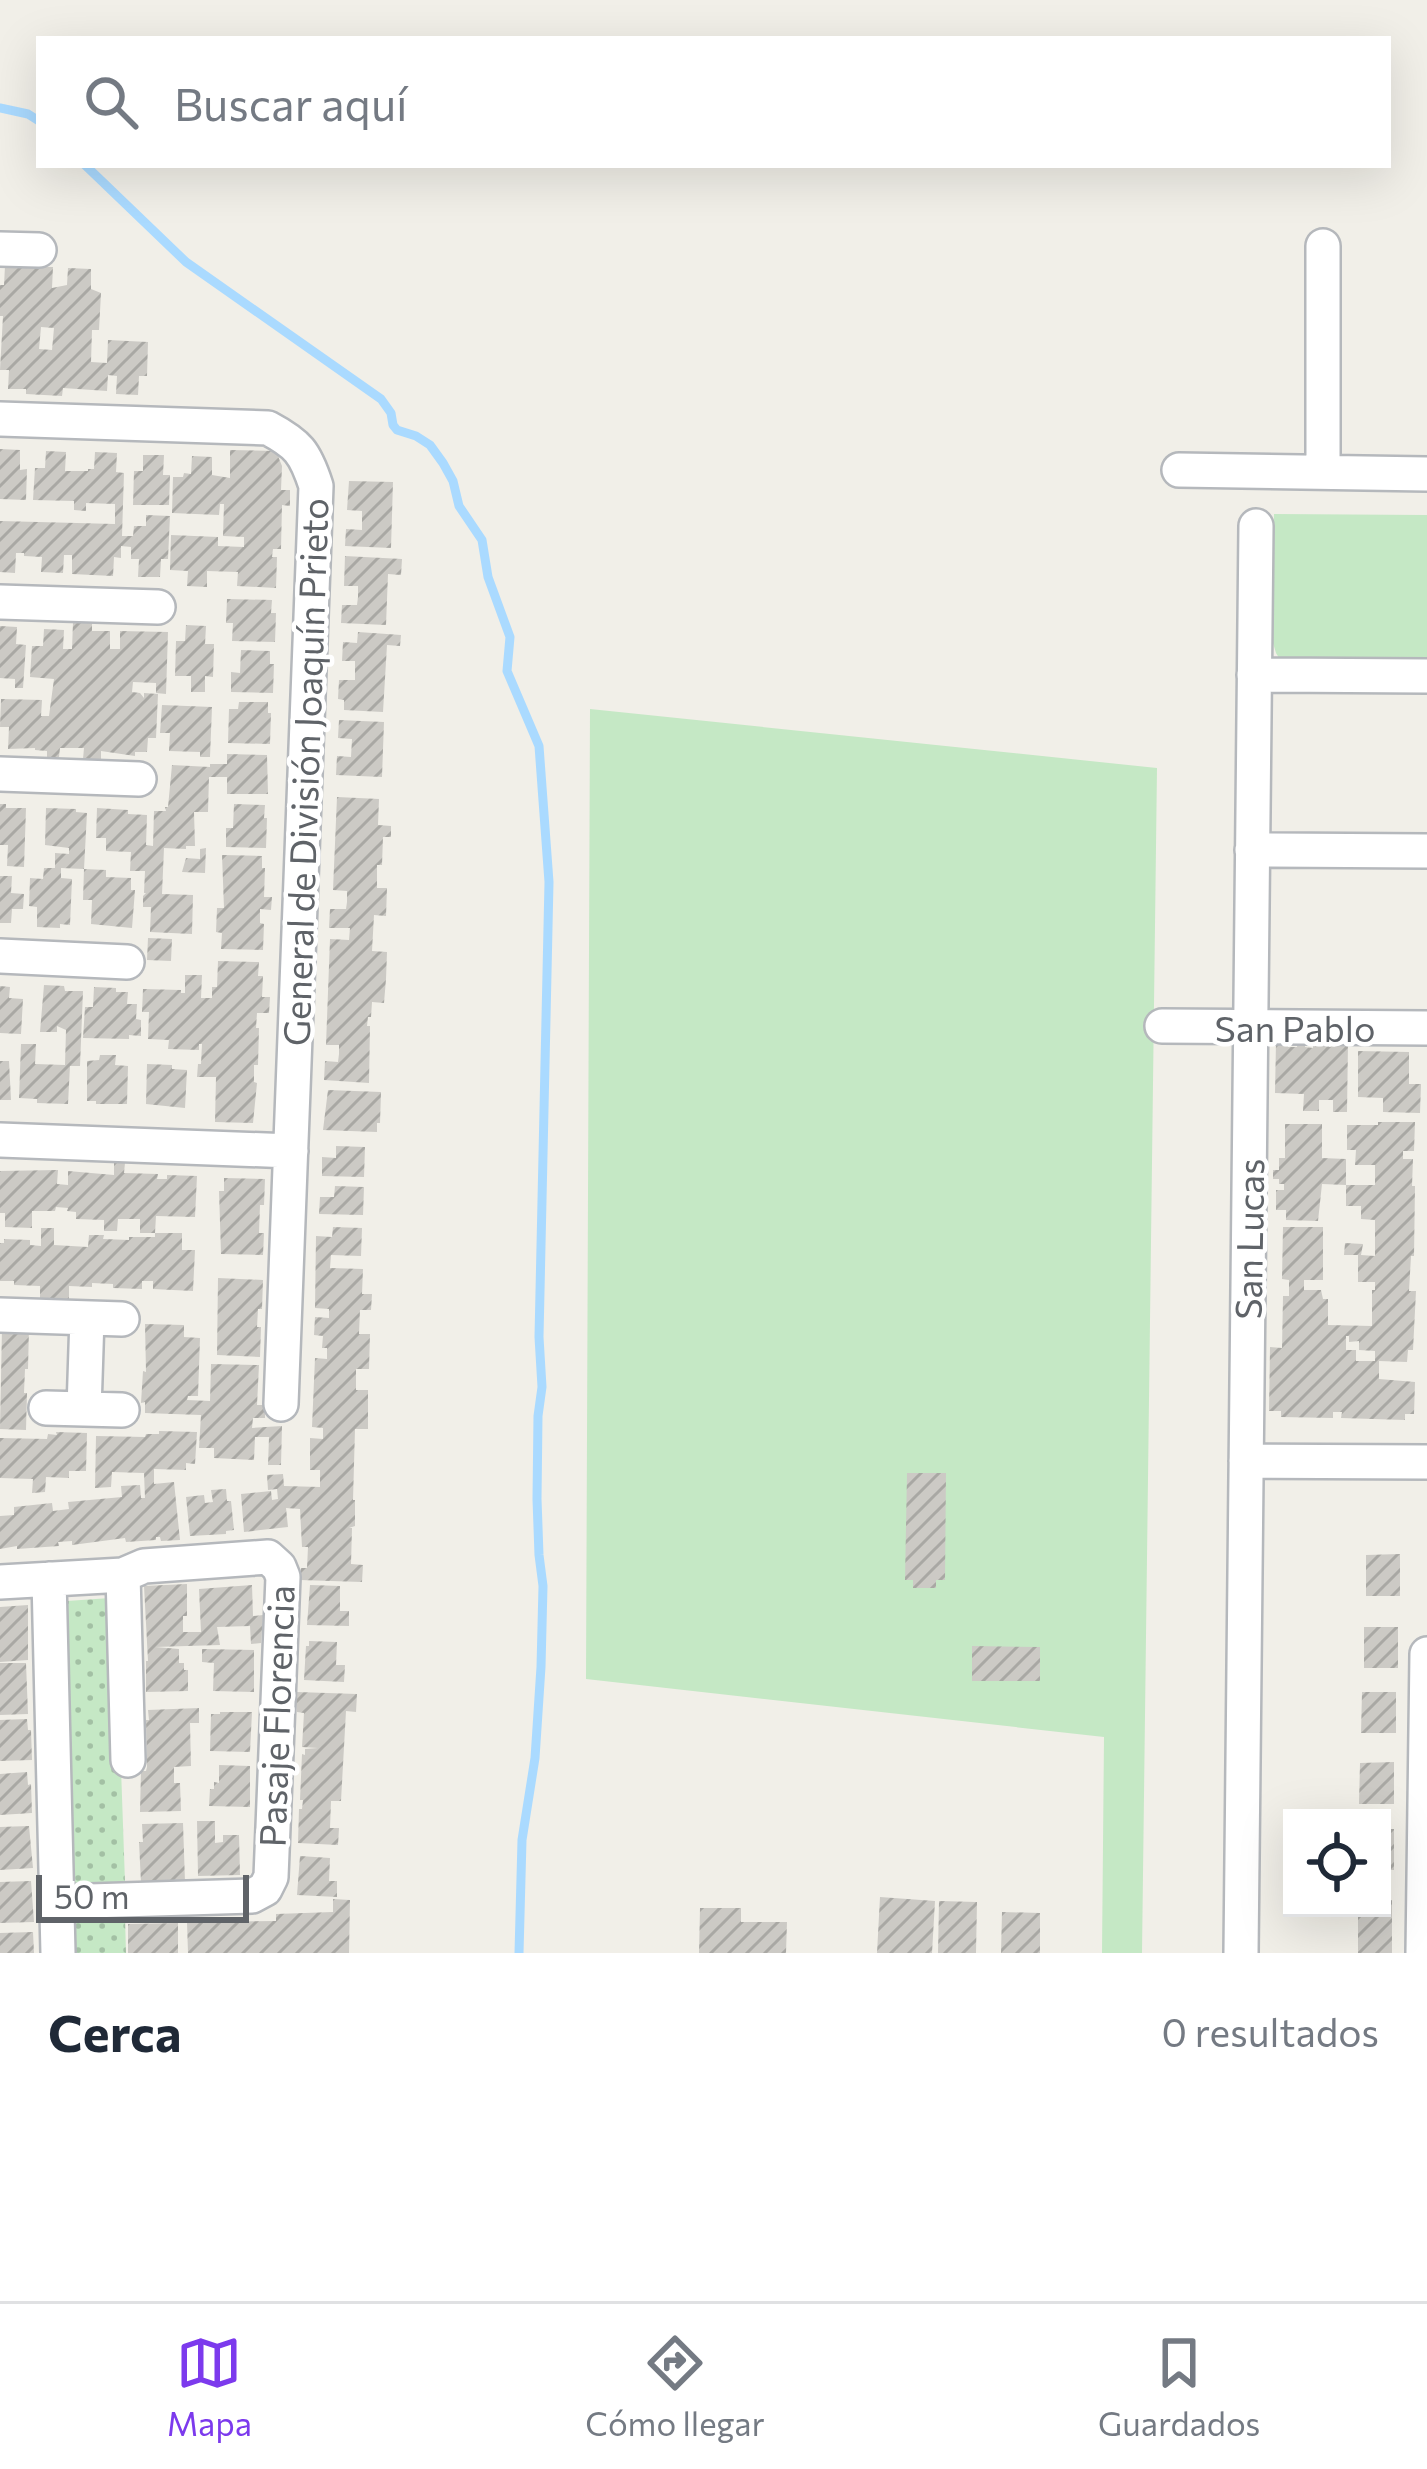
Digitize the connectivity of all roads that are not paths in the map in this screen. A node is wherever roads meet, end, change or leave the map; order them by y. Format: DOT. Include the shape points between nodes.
graph roads {
  1 [pos="1323,246"];
  2 [pos="0,249"];
  3 [pos="39,250"];
  4 [pos="0,419"];
  5 [pos="1179,470"];
  6 [pos="1322,472"];
  7 [pos="1427,474"];
  8 [pos="1256,526"];
  9 [pos="0,602"];
  10 [pos="158,607"];
  11 [pos="1254,675"];
  12 [pos="1427,676"];
  13 [pos="0,775"];
  14 [pos="139,778"];
  15 [pos="1252,850"];
  16 [pos="1427,851"];
  17 [pos="0,956"];
  18 [pos="127,962"];
  19 [pos="1162,1026"];
  20 [pos="1250,1027"];
  21 [pos="1427,1028"];
  22 [pos="0,1140"];
  23 [pos="290,1151"];
  24 [pos="0,1315"];
  25 [pos="87,1318"];
  26 [pos="122,1319"];
  27 [pos="280,1405"];
  28 [pos="46,1408"];
  29 [pos="84,1409"];
  30 [pos="122,1410"];
  31 [pos="1246,1461"];
  32 [pos="1427,1462"];
  33 [pos="123,1575"];
  34 [pos="49,1579"];
  35 [pos="0,1582"];
  36 [pos="1427,1654"];
  37 [pos="128,1760"];
  38 [pos="57,1902"];
  39 [pos="58,1953"];
  40 [pos="1240,1953"];
  41 [pos="1423,1953"];
  1 -- 6 [label="street"];
  2 -- 3 [label="street"];
  4 -- 23 [label="street, General de División Joaquín Prieto" via="268,428 308,461 316,485"];
  5 -- 6 [label="street"];
  6 -- 7 [label="street"];
  8 -- 11 [label="street, San Lucas"];
  9 -- 10 [label="street"];
  11 -- 12 [label="street"];
  11 -- 15 [label="street, San Lucas"];
  13 -- 14 [label="street"];
  15 -- 16 [label="street"];
  15 -- 20 [label="street, San Lucas"];
  17 -- 18 [label="street"];
  19 -- 20 [label="street, San Pablo"];
  20 -- 21 [label="street, San Pablo"];
  20 -- 31 [label="street, San Lucas"];
  22 -- 23 [label="street"];
  23 -- 27 [label="street, General de División Joaquín Prieto"];
  24 -- 25 [label="street"];
  25 -- 26 [label="street"];
  25 -- 29 [label="street"];
  28 -- 29 [label="street"];
  29 -- 30 [label="street"];
  31 -- 32 [label="street"];
  31 -- 40 [label="street, San Lucas"];
  33 -- 34 [label="street, Pasaje Florencia"];
  33 -- 37 [label="street"];
  33 -- 38 [label="street, Pasaje Florencia" via="144,1566 268,1557 279,1567 271,1876 252,1896"];
  34 -- 35 [label="street, Pasaje Florencia"];
  34 -- 38 [label="street"];
  36 -- 41 [label="street"];
  38 -- 39 [label="street"];
}
